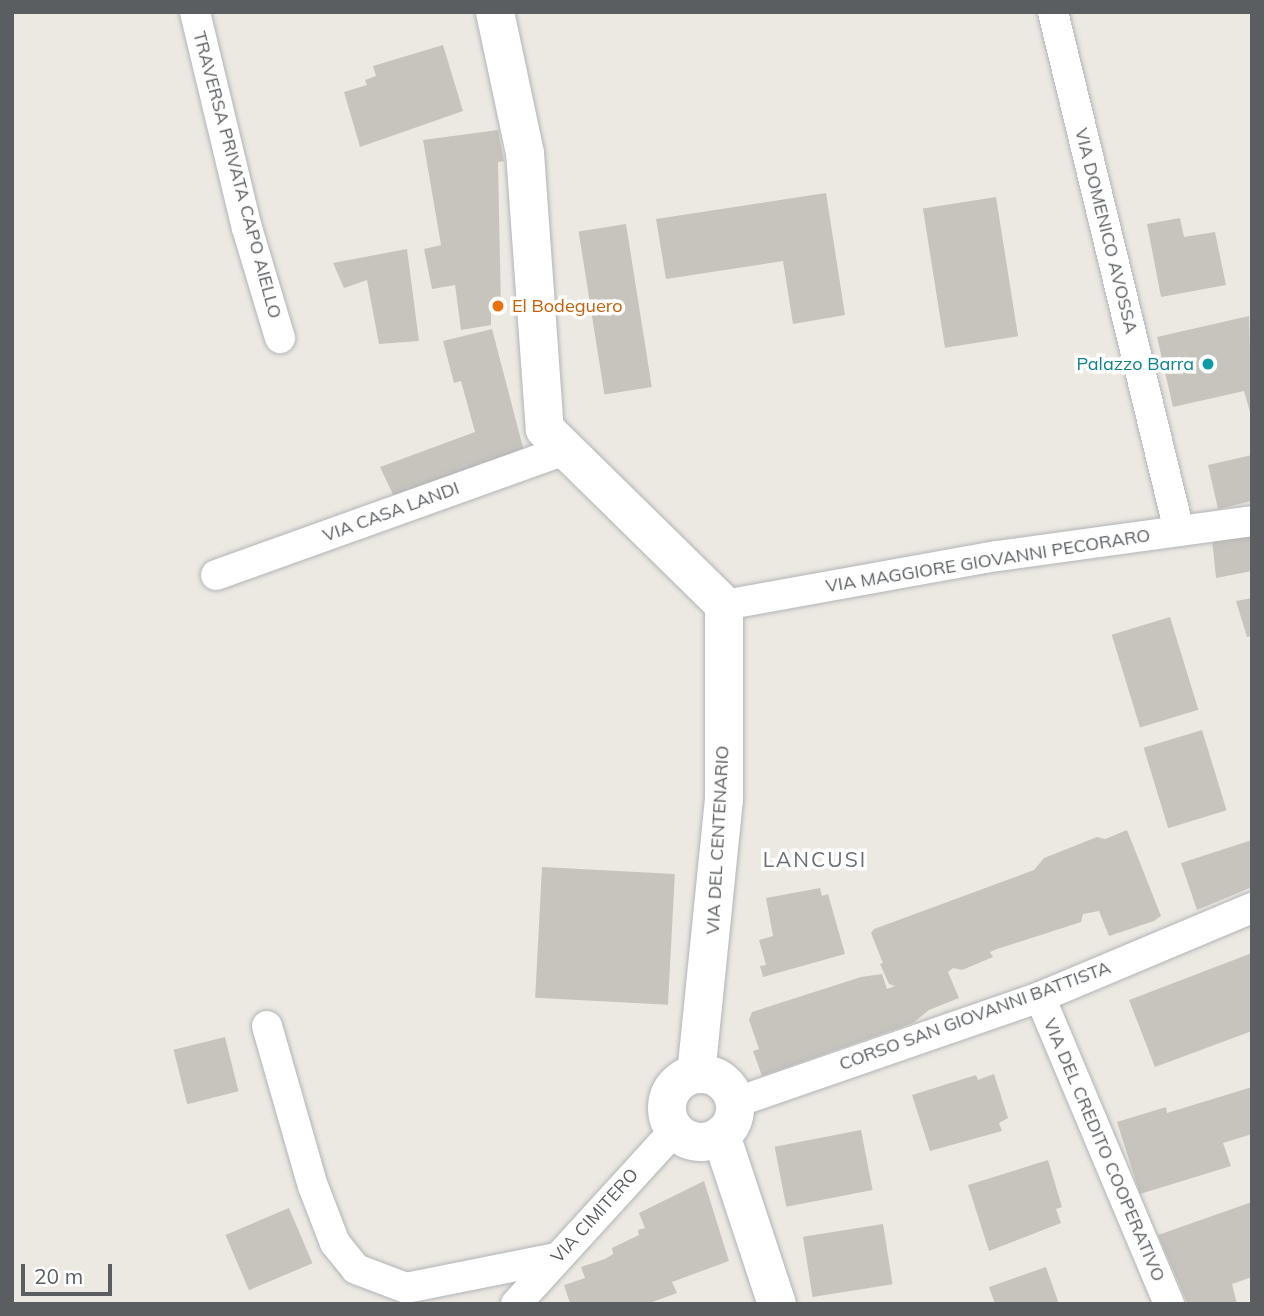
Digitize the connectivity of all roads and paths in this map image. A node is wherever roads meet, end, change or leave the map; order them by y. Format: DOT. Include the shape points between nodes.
graph roads {
  1 [pos="195,12"];
  2 [pos="495,12"];
  3 [pos="1053,12"];
  4 [pos="280,338"];
  5 [pos="567,449"];
  6 [pos="1252,521"];
  7 [pos="1179,531"];
  8 [pos="216,575"];
  9 [pos="724,605"];
  10 [pos="1252,908"];
  11 [pos="1040,997"];
  12 [pos="267,1026"];
  13 [pos="696,1074"];
  14 [pos="728,1119"];
  15 [pos="675,1130"];
  16 [pos="556,1258"];
  17 [pos="521,1302"];
  18 [pos="777,1304"];
  19 [pos="1169,1304"];
  1 -- 4 [label="street, TRAVERSA PRIVATA CAPO AIELLO" via="247,228"];
  2 -- 5 [label="street" via="525,153 545,429"];
  3 -- 7 [label="street, VIA DOMENICO AVOSSA"];
  5 -- 8 [label="street, VIA CASA LANDI"];
  5 -- 9 [label="street"];
  6 -- 7 [label="street, VIA MAGGIORE GIOVANNI PECORARO"];
  7 -- 9 [label="street, VIA MAGGIORE GIOVANNI PECORARO" via="997,556"];
  9 -- 13 [label="street, VIA DEL CENTENARIO" via="724,799"];
  10 -- 11 [label="street, CORSO SAN GIOVANNI BATTISTA"];
  11 -- 14 [label="street, CORSO SAN GIOVANNI BATTISTA"];
  11 -- 19 [label="street, VIA DEL CREDITO COOPERATIVO"];
  12 -- 16 [label="street" via="313,1186 335,1243 356,1269 407,1288"];
  13 -- 14 [label="street" via="717,1078"];
  13 -- 15 [label="street" via="671,1091 667,1111"];
  14 -- 15 [label="street" via="702,1142"];
  14 -- 18 [label="street"];
  15 -- 16 [label="street, VIA CIMITERO"];
  16 -- 17 [label="street, VIA CIMITERO"];
}
